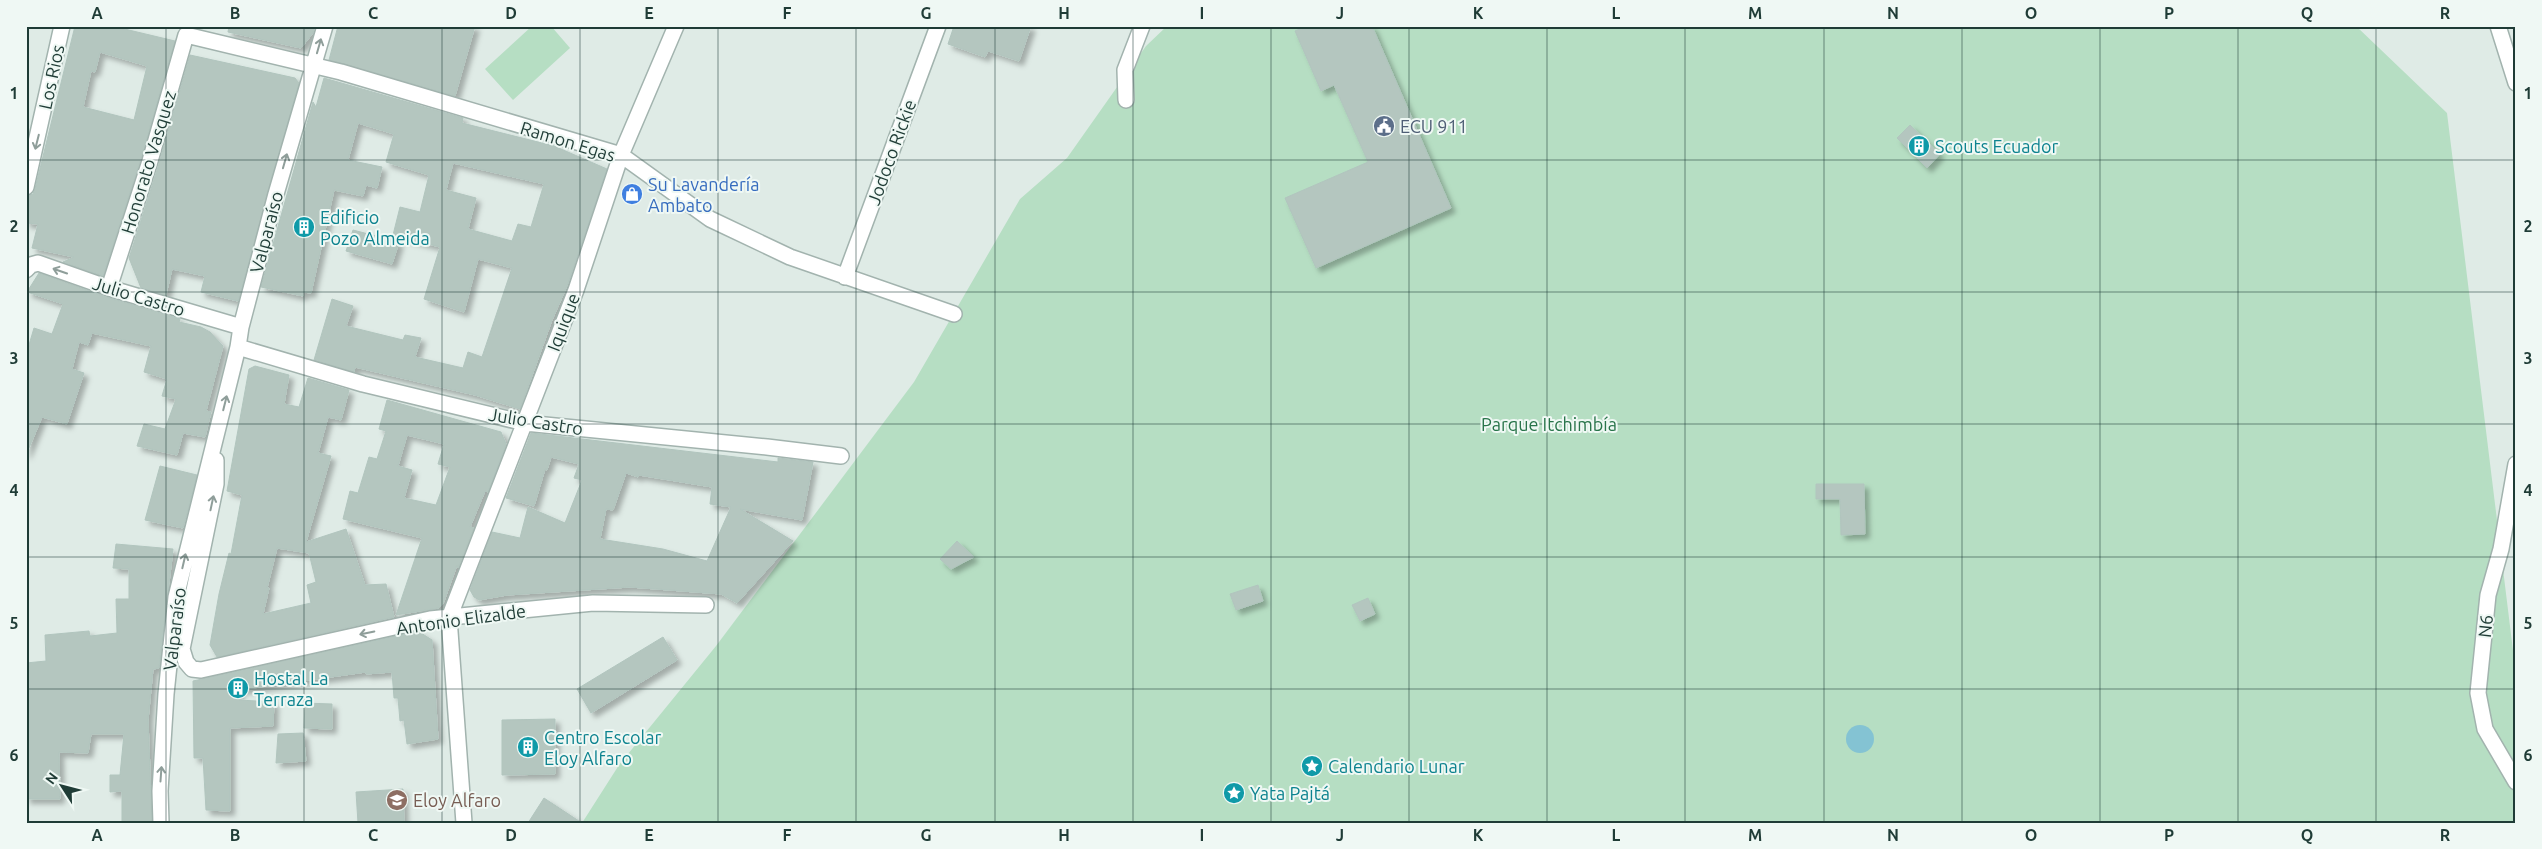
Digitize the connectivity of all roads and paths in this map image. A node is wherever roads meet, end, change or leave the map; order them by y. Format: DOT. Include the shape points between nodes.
graph roads {
  1 [pos="62,26"];
  2 [pos="325,26"];
  3 [pos="676,26"];
  4 [pos="938,26"];
  5 [pos="1142,26"];
  6 [pos="2498,26"];
  7 [pos="186,35"];
  8 [pos="313,65"];
  9 [pos="2516,83"];
  10 [pos="1126,100"];
  11 [pos="620,155"];
  12 [pos="26,187"];
  13 [pos="32,267"];
  14 [pos="845,277"];
  15 [pos="109,288"];
  16 [pos="954,314"];
  17 [pos="240,327"];
  18 [pos="238,347"];
  19 [pos="525,423"];
  20 [pos="216,440"];
  21 [pos="841,456"];
  22 [pos="2516,464"];
  23 [pos="706,605"];
  24 [pos="449,618"];
  25 [pos="192,669"];
  26 [pos="2516,782"];
  27 [pos="162,823"];
  28 [pos="464,823"];
  1 -- 12 [label="street, Los Rios, one-way"];
  8 -- 2 [label="street, Valparaíso, one-way"];
  3 -- 11 [label="street, Iquique"];
  4 -- 14 [label="street, Jodoco Rickie"];
  5 -- 10 [label="street" via="1125,70"];
  6 -- 9 [label="street"];
  7 -- 8 [label="street, Ramon Egas"];
  7 -- 15 [label="street, Honorato Vasquez"];
  8 -- 11 [label="street, Ramon Egas"];
  17 -- 8 [label="street, Valparaíso, one-way"];
  11 -- 14 [label="street, Ramon Egas" via="710,219 790,257"];
  11 -- 19 [label="street, Iquique" via="576,290"];
  15 -- 13 [label="street, Julio Castro, one-way"];
  14 -- 16 [label="street, Ramon Egas"];
  15 -- 17 [label="street, Julio Castro"];
  17 -- 18 [label="street, Valparaíso"];
  18 -- 19 [label="street, Julio Castro" via="364,384"];
  20 -- 18 [label="street, Valparaíso, one-way"];
  19 -- 21 [label="street, Julio Castro"];
  19 -- 24 [label="street, Iquique"];
  25 -- 20 [label="street, Valparaíso, one-way" via="182,649 216,484"];
  27 -- 20 [label="street, Valparaíso, one-way" via="160,791 166,694 176,597"];
  22 -- 26 [label="street, N6" via="2501,549 2488,595 2478,694 2485,729"];
  23 -- 24 [label="street, Antonio Elizalde" via="593,603"];
  24 -- 25 [label="street, Antonio Elizalde, one-way" via="430,619 201,670"];
  24 -- 28 [label="street"];
}
